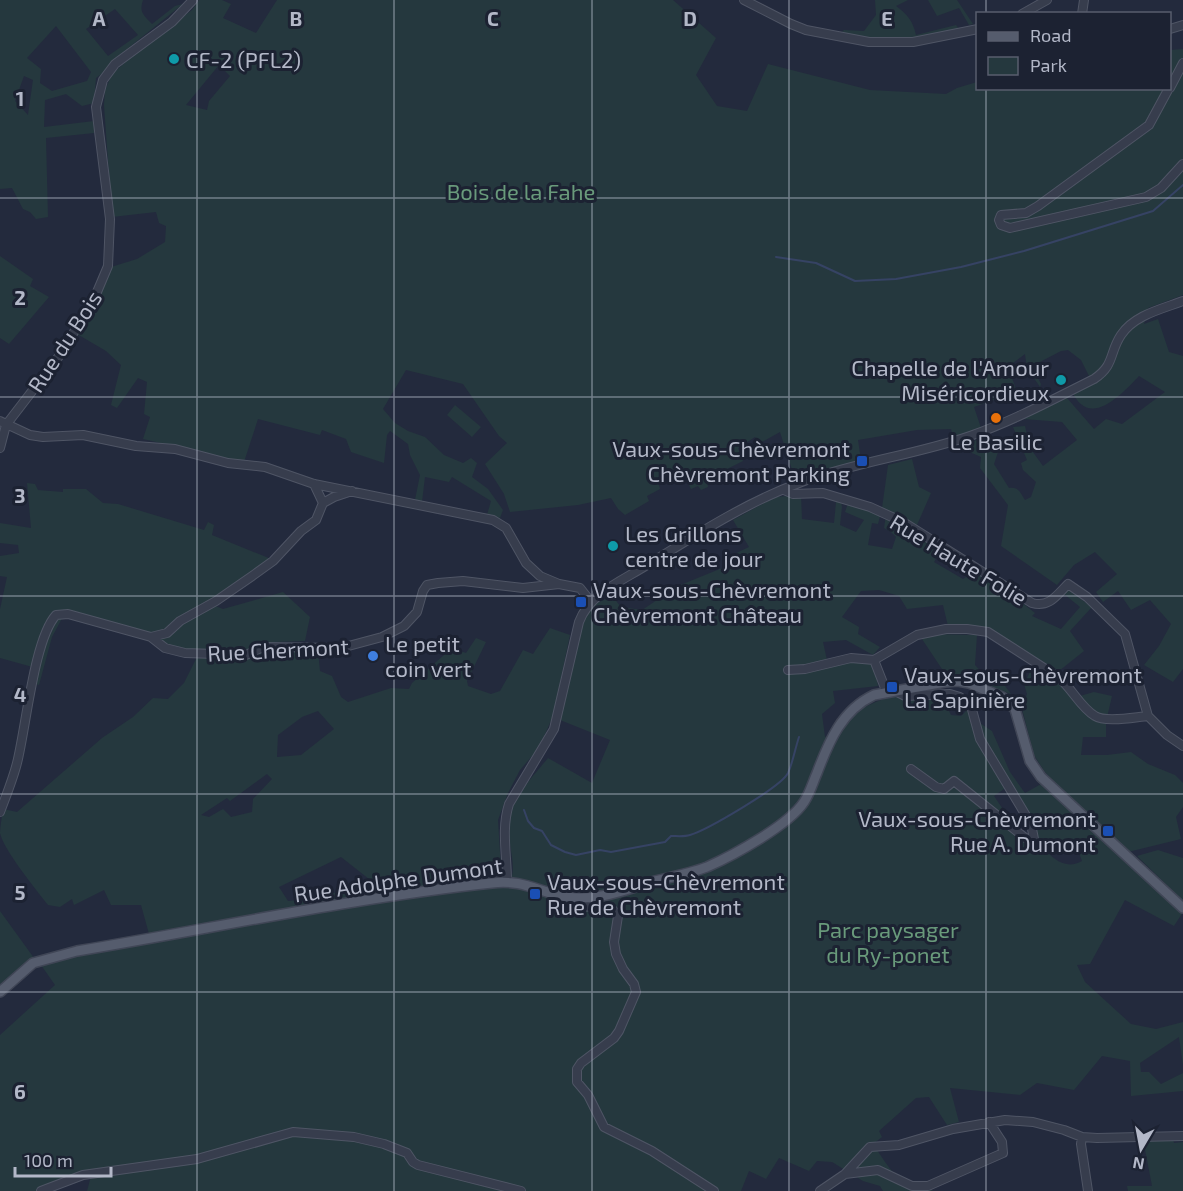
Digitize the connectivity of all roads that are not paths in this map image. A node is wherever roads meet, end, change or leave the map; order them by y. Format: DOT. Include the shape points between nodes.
graph roads {
  1 [pos="193,0"];
  2 [pos="744,0"];
  3 [pos="1047,0"];
  4 [pos="1026,12"];
  5 [pos="976,29"];
  6 [pos="1183,63"];
  7 [pos="1171,84"];
  8 [pos="1168,90"];
  9 [pos="1183,164"];
  10 [pos="1183,301"];
  11 [pos="3,423"];
  12 [pos="0,448"];
  13 [pos="314,484"];
  14 [pos="783,490"];
  15 [pos="354,491"];
  16 [pos="323,503"];
  17 [pos="559,584"];
  18 [pos="591,602"];
  19 [pos="152,637"];
  20 [pos="874,660"];
  21 [pos="788,670"];
  22 [pos="891,692"];
  23 [pos="1148,716"];
  24 [pos="1183,746"];
  25 [pos="911,769"];
  26 [pos="0,811"];
  27 [pos="507,881"];
  28 [pos="567,897"];
  29 [pos="1183,908"];
  30 [pos="0,992"];
  31 [pos="989,1122"];
  32 [pos="1183,1136"];
  33 [pos="1082,1137"];
  34 [pos="845,1174"];
  35 [pos="41,1191"];
  36 [pos="521,1191"];
  37 [pos="714,1191"];
  38 [pos="820,1191"];
  39 [pos="1088,1191"];
  1 -- 11 [label="street, Rue du Bois" via="172,22 111,68 103,80 96,107 110,219 108,266 63,351"];
  2 -- 5 [label="street" via="799,27 869,42 913,42"];
  3 -- 4 [label="street"];
  6 -- 7 [label="street"];
  8 -- 9 [label="street" via="1149,125 1038,206 1026,213 1001,215 999,220 1010,228 1146,197 1161,188"];
  10 -- 14 [label="street" via="1129,325 1109,366 1095,379 1015,418 954,441 840,470"];
  11 -- 12 [label="street"];
  11 -- 13 [label="street" via="36,436 83,435 175,449 228,463 265,467"];
  13 -- 15 [label="street"];
  13 -- 16 [label="street"];
  14 -- 18 [label="street" via="693,537"];
  14 -- 23 [label="street, Rue Haute Folie" via="793,494 823,493 870,507 903,522 1041,606 1068,584 1125,634"];
  15 -- 16 [label="street"];
  15 -- 17 [label="street" via="493,520 506,528 526,563 540,576"];
  16 -- 19 [label="street" via="316,520 273,561 167,633"];
  17 -- 18 [label="street" via="580,588"];
  17 -- 19 [label="street, Rue Chermont" via="523,588 463,581 427,585 417,612 404,626 382,638 341,648 263,647 246,655 185,653 165,648"];
  18 -- 27 [label="street" via="579,622 554,729 505,816"];
  19 -- 26 [label="street" via="68,614 56,615 49,623 17,763"];
  20 -- 21 [label="street" via="851,658"];
  20 -- 22 [label="street"];
  20 -- 23 [label="street" via="917,635 968,629 988,632 1069,685 1096,717"];
  22 -- 25 [label="street, Rue Adolphe Dumont" via="905,696 950,694 971,706 980,739 1031,824 1034,839 1024,837 954,781 944,789 936,787"];
  22 -- 28 [label="main road, Rue Adolphe Dumont" via="864,700 844,718 830,738 804,803 767,834 692,872 599,896"];
  22 -- 29 [label="main road, Rue Adolphe Dumont" via="958,681 1011,703 1030,761 1041,777"];
  23 -- 24 [label="street"];
  27 -- 28 [label="main road, Rue Adolphe Dumont"];
  27 -- 30 [label="main road, Rue Adolphe Dumont" via="400,893 77,951 33,963"];
  28 -- 37 [label="street" via="576,905 617,913 616,954 636,992 619,1032 581,1063 577,1082 604,1127 652,1151"];
  31 -- 33 [label="street" via="1033,1122"];
  31 -- 34 [label="street" via="899,1145 870,1147"];
  31 -- 34 [label="street" via="1002,1142 1003,1153 928,1186 912,1186 878,1170"];
  32 -- 33 [label="street"];
  33 -- 39 [label="street"];
  34 -- 38 [label="street"];
  35 -- 36 [label="street" via="83,1175 197,1159 294,1132 384,1144 407,1153 418,1165"];
}
